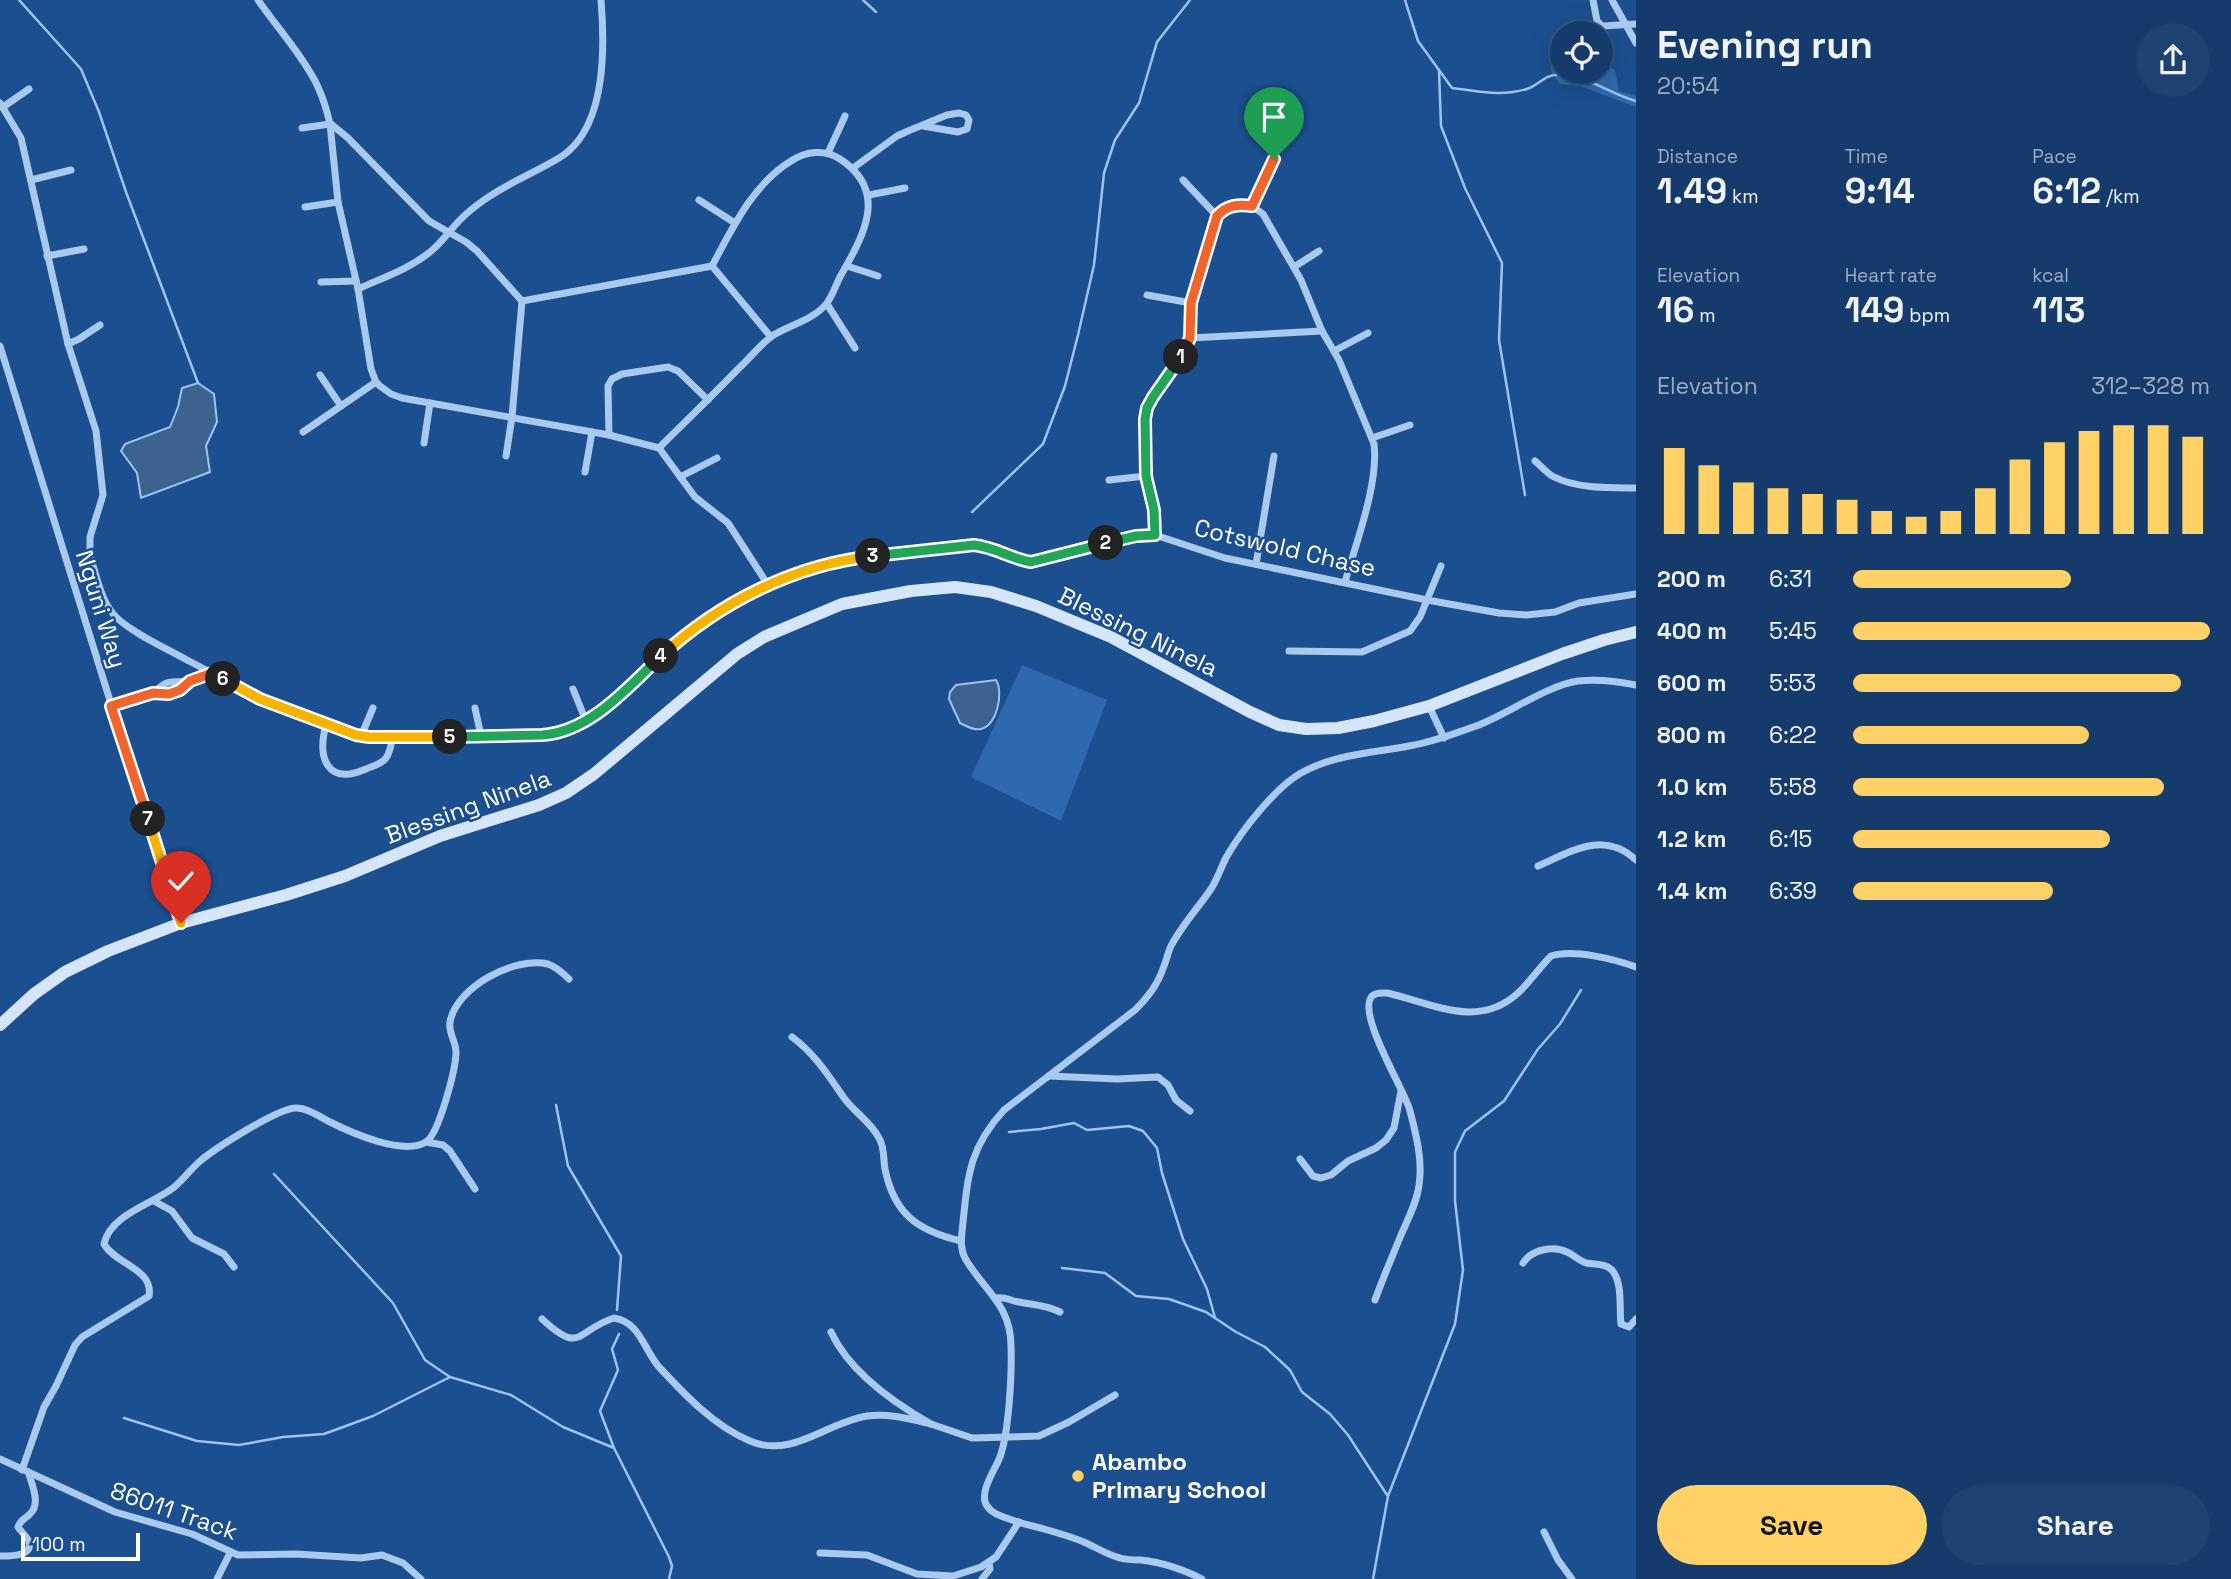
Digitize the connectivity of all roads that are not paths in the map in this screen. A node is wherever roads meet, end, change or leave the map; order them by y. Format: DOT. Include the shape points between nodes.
graph roads {
  1 [pos="258,0"];
  2 [pos="601,0"];
  3 [pos="1593,0"];
  4 [pos="1612,0"];
  5 [pos="1625,23"];
  6 [pos="1636,24"];
  7 [pos="1636,43"];
  8 [pos="29,89"];
  9 [pos="1,105"];
  10 [pos="845,116"];
  11 [pos="330,124"];
  12 [pos="923,126"];
  13 [pos="302,128"];
  14 [pos="828,153"];
  15 [pos="1274,159"];
  16 [pos="853,168"];
  17 [pos="71,170"];
  18 [pos="31,180"];
  19 [pos="1184,180"];
  20 [pos="905,188"];
  21 [pos="869,195"];
  22 [pos="699,200"];
  23 [pos="338,202"];
  24 [pos="1252,206"];
  25 [pos="305,207"];
  26 [pos="1217,216"];
  27 [pos="735,223"];
  28 [pos="450,233"];
  29 [pos="84,249"];
  30 [pos="1319,251"];
  31 [pos="47,256"];
  32 [pos="712,266"];
  33 [pos="847,266"];
  34 [pos="1294,267"];
  35 [pos="878,276"];
  36 [pos="321,282"];
  37 [pos="357,285"];
  38 [pos="1147,295"];
  39 [pos="522,301"];
  40 [pos="1191,303"];
  41 [pos="827,304"];
  42 [pos="100,325"];
  43 [pos="1322,331"];
  44 [pos="1368,333"];
  45 [pos="771,337"];
  46 [pos="1190,338"];
  47 [pos="68,344"];
  48 [pos="0,346"];
  49 [pos="855,348"];
  50 [pos="1334,351"];
  51 [pos="320,375"];
  52 [pos="376,382"];
  53 [pos="708,400"];
  54 [pos="430,403"];
  55 [pos="341,406"];
  56 [pos="512,417"];
  57 [pos="1410,425"];
  58 [pos="303,432"];
  59 [pos="592,432"];
  60 [pos="609,435"];
  61 [pos="1372,438"];
  62 [pos="424,443"];
  63 [pos="659,448"];
  64 [pos="506,456"];
  65 [pos="1274,456"];
  66 [pos="717,458"];
  67 [pos="1535,461"];
  68 [pos="586,472"];
  69 [pos="1146,476"];
  70 [pos="680,477"];
  71 [pos="1109,480"];
  72 [pos="1636,488"];
  73 [pos="1155,535"];
  74 [pos="1256,564"];
  75 [pos="1441,566"];
  76 [pos="1345,582"];
  77 [pos="768,585"];
  78 [pos="1636,594"];
  79 [pos="1427,600"];
  80 [pos="1636,632"];
  81 [pos="1289,650"];
  82 [pos="212,673"];
  83 [pos="1636,685"];
  84 [pos="573,689"];
  85 [pos="1429,705"];
  86 [pos="111,706"];
  87 [pos="373,708"];
  88 [pos="475,708"];
  89 [pos="586,721"];
  90 [pos="326,725"];
  91 [pos="361,736"];
  92 [pos="481,736"];
  93 [pos="393,737"];
  94 [pos="1444,738"];
  95 [pos="1636,860"];
  96 [pos="1538,866"];
  97 [pos="181,923"];
  98 [pos="1636,967"];
  99 [pos="569,979"];
  100 [pos="0,1025"];
  101 [pos="792,1037"];
  102 [pos="1049,1076"];
  103 [pos="1401,1091"];
  104 [pos="1189,1111"];
  105 [pos="426,1142"];
  106 [pos="1300,1159"];
  107 [pos="475,1189"];
  108 [pos="154,1201"];
  109 [pos="961,1241"];
  110 [pos="1523,1263"];
  111 [pos="234,1267"];
  112 [pos="996,1298"];
  113 [pos="1375,1300"];
  114 [pos="1011,1309"];
  115 [pos="1060,1312"];
  116 [pos="1636,1318"];
  117 [pos="542,1319"];
  118 [pos="831,1332"];
  119 [pos="1115,1395"];
  120 [pos="931,1424"];
  121 [pos="1005,1437"];
  122 [pos="0,1459"];
  123 [pos="25,1472"];
  124 [pos="1019,1522"];
  125 [pos="1544,1532"];
  126 [pos="230,1553"];
  127 [pos="820,1553"];
  128 [pos="0,1556"];
  129 [pos="989,1562"];
  130 [pos="217,1579"];
  131 [pos="421,1579"];
  132 [pos="982,1579"];
  133 [pos="1202,1579"];
  134 [pos="1572,1579"];
  1 -- 11 [label="street" via="310,73"];
  2 -- 28 [label="street" via="604,57 583,136 560,158 484,200"];
  3 -- 5 [label="street" via="1599,24 1614,27"];
  4 -- 5 [label="street"];
  5 -- 6 [label="street"];
  5 -- 7 [label="street"];
  8 -- 9 [label="street"];
  9 -- 18 [label="street, Cotswold Chase" via="20,138"];
  10 -- 14 [label="street"];
  11 -- 13 [label="street"];
  11 -- 23 [label="street"];
  11 -- 28 [label="street" via="429,221"];
  12 -- 12 [label="street" via="959,113 969,120 967,129 958,132"];
  12 -- 16 [label="street" via="897,136"];
  14 -- 16 [label="street"];
  14 -- 27 [label="street" via="807,152 790,161 762,186"];
  15 -- 24 [label="street"];
  16 -- 21 [label="street"];
  17 -- 18 [label="street"];
  18 -- 31 [label="street, Cotswold Chase"];
  19 -- 26 [label="street"];
  20 -- 21 [label="street"];
  21 -- 33 [label="street" via="863,232"];
  22 -- 27 [label="street"];
  23 -- 25 [label="street"];
  23 -- 37 [label="street"];
  24 -- 26 [label="street" via="1224,208"];
  24 -- 34 [label="street" via="1263,214"];
  26 -- 40 [label="street"];
  27 -- 32 [label="street"];
  28 -- 37 [label="street" via="430,252 398,271"];
  28 -- 39 [label="street" via="477,251"];
  29 -- 31 [label="street"];
  30 -- 34 [label="street"];
  31 -- 47 [label="street, Cotswold Chase"];
  32 -- 39 [label="street"];
  32 -- 45 [label="street"];
  33 -- 35 [label="street"];
  33 -- 41 [label="street"];
  34 -- 43 [label="street"];
  36 -- 37 [label="street"];
  37 -- 52 [label="street"];
  38 -- 40 [label="street"];
  39 -- 56 [label="street"];
  40 -- 46 [label="street"];
  41 -- 45 [label="street"];
  41 -- 49 [label="street"];
  42 -- 47 [label="street"];
  43 -- 46 [label="street"];
  43 -- 50 [label="street"];
  44 -- 50 [label="street"];
  45 -- 53 [label="street"];
  46 -- 69 [label="street" via="1147,408"];
  47 -- 82 [label="street, Cotswold Chase" via="100,451 103,495 89,547 105,601 117,618 139,634"];
  48 -- 86 [label="street, Nguni Way"];
  50 -- 61 [label="street"];
  51 -- 55 [label="street"];
  52 -- 54 [label="street" via="391,394"];
  52 -- 55 [label="street"];
  53 -- 60 [label="street" via="674,368 622,374 608,386"];
  53 -- 63 [label="street"];
  54 -- 56 [label="street"];
  54 -- 62 [label="street"];
  55 -- 58 [label="street"];
  56 -- 59 [label="street"];
  56 -- 64 [label="street"];
  57 -- 61 [label="street"];
  59 -- 60 [label="street"];
  59 -- 68 [label="street"];
  60 -- 63 [label="street"];
  61 -- 76 [label="street" via="1376,457"];
  63 -- 70 [label="street"];
  65 -- 74 [label="street"];
  66 -- 70 [label="street"];
  67 -- 72 [label="street" via="1551,475 1571,483"];
  69 -- 71 [label="street"];
  69 -- 73 [label="street"];
  70 -- 77 [label="street" via="695,497 728,523"];
  73 -- 74 [label="street, Cotswold Chase"];
  73 -- 77 [label="street, Cotswold Chase" via="1031,562 974,545 847,559"];
  74 -- 76 [label="street, Cotswold Chase"];
  75 -- 79 [label="street"];
  76 -- 79 [label="street, Cotswold Chase"];
  77 -- 89 [label="street, Cotswold Chase" via="694,629"];
  78 -- 79 [label="street, Cotswold Chase" via="1526,615"];
  79 -- 81 [label="street" via="1410,631 1362,652"];
  80 -- 85 [label="street, Blessing Ninela" via="1562,654"];
  82 -- 86 [label="street" via="165,683 153,693"];
  82 -- 90 [label="street, Cotswold Chase" via="260,699"];
  83 -- 94 [label="street" via="1576,681"];
  84 -- 89 [label="street"];
  85 -- 94 [label="street"];
  85 -- 97 [label="street, Blessing Ninela" via="1338,728 1279,725 1111,637 1036,606 955,587 891,594 842,604 764,637 566,793 440,836 345,876"];
  86 -- 97 [label="street, Nguni Way"];
  87 -- 91 [label="street"];
  88 -- 92 [label="street"];
  89 -- 92 [label="street, Cotswold Chase" via="555,734"];
  90 -- 91 [label="street, Cotswold Chase"];
  90 -- 93 [label="street" via="321,744 324,756 343,775 382,762"];
  91 -- 93 [label="street, Cotswold Chase"];
  92 -- 93 [label="street, Cotswold Chase"];
  94 -- 102 [label="street" via="1360,753 1290,780 1241,835 1170,947 1147,998"];
  95 -- 96 [label="street" via="1605,844 1575,850"];
  97 -- 100 [label="street, Blessing Ninela" via="65,972"];
  98 -- 103 [label="street" via="1602,958 1551,956 1518,993 1494,1009 1476,1013 1451,1011 1387,993 1374,995 1369,1003 1377,1039"];
  99 -- 105 [label="street" via="548,964 519,965 500,970 463,998 450,1020 456,1060 440,1121"];
  101 -- 109 [label="street" via="816,1058 881,1141 892,1196 902,1212 933,1233"];
  102 -- 104 [label="street" via="1158,1077"];
  102 -- 109 [label="street" via="1004,1110 981,1141 967,1178"];
  103 -- 106 [label="street" via="1391,1134 1376,1148 1321,1178 1313,1177"];
  103 -- 113 [label="street" via="1416,1138 1419,1187"];
  105 -- 107 [label="street" via="450,1151"];
  105 -- 108 [label="street" via="397,1145 377,1141 310,1111 287,1109 199,1162"];
  108 -- 111 [label="street" via="172,1211 192,1238 224,1254"];
  108 -- 123 [label="street" via="120,1220 104,1244 145,1277 149,1296 75,1345 44,1407"];
  109 -- 112 [label="street" via="965,1258"];
  110 -- 116 [label="street" via="1535,1253 1557,1249 1583,1262 1604,1265 1614,1272 1620,1324 1629,1327"];
  112 -- 114 [label="street"];
  112 -- 114 [label="street" via="1004,1296"];
  114 -- 115 [label="street" via="1038,1304"];
  114 -- 121 [label="street"];
  117 -- 120 [label="street" via="571,1339 607,1320 620,1319 634,1329 665,1373 720,1425 761,1445 794,1444 866,1416"];
  118 -- 120 [label="street" via="845,1355 882,1392"];
  119 -- 121 [label="street" via="1039,1436"];
  120 -- 121 [label="street" via="972,1438"];
  121 -- 124 [label="street" via="985,1502 993,1513"];
  122 -- 123 [label="street, 86011 Track"];
  123 -- 126 [label="street, 86011 Track" via="116,1512 192,1534"];
  123 -- 128 [label="street" via="35,1507 18,1527 29,1545 20,1555"];
  124 -- 129 [label="street"];
  124 -- 133 [label="street" via="1118,1558 1152,1562"];
  125 -- 134 [label="street"];
  126 -- 130 [label="street"];
  126 -- 131 [label="street, 86011 Track" via="382,1555 403,1563"];
  127 -- 129 [label="street" via="867,1555 902,1570 937,1577 953,1577"];
  129 -- 132 [label="street" via="990,1569"];
}
